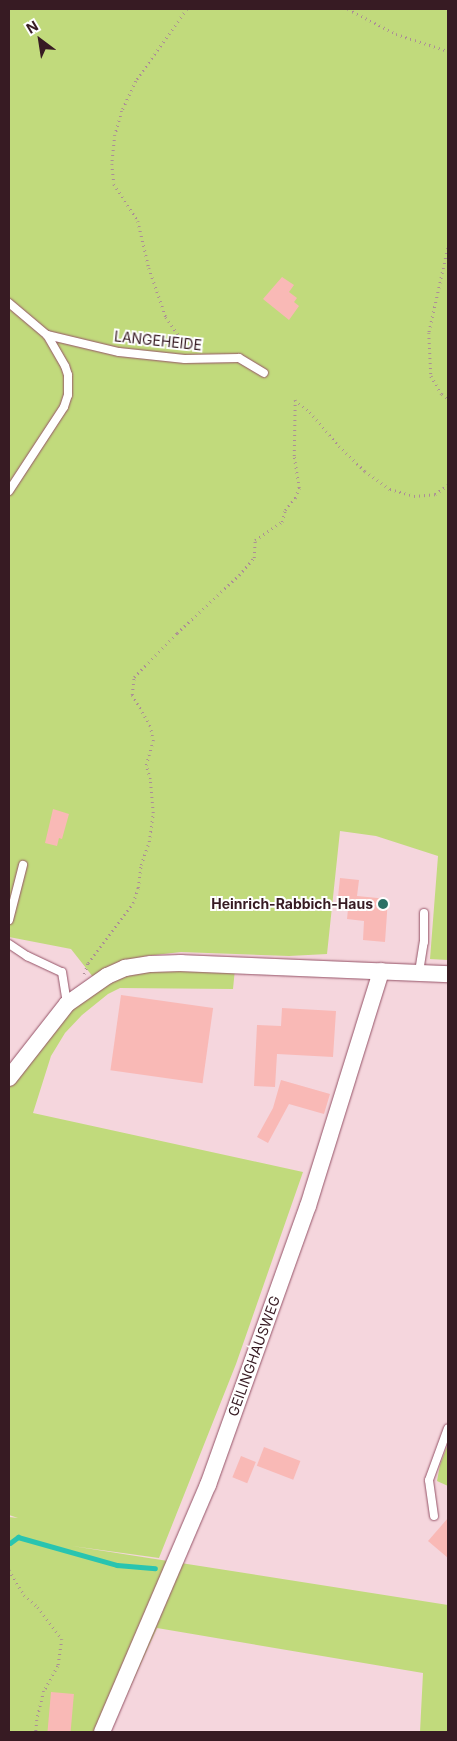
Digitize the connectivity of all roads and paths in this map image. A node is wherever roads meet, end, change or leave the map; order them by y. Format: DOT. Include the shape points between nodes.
graph roads {
  1 [pos="187,9"];
  2 [pos="348,9"];
  3 [pos="448,51"];
  4 [pos="448,248"];
  5 [pos="9,303"];
  6 [pos="47,334"];
  7 [pos="196,348"];
  8 [pos="264,373"];
  9 [pos="448,399"];
  10 [pos="448,485"];
  11 [pos="9,491"];
  12 [pos="23,865"];
  13 [pos="424,912"];
  14 [pos="9,920"];
  15 [pos="9,944"];
  16 [pos="381,971"];
  17 [pos="419,972"];
  18 [pos="448,974"];
  19 [pos="72,999"];
  20 [pos="9,1078"];
  21 [pos="448,1428"];
  22 [pos="434,1516"];
  23 [pos="9,1570"];
  24 [pos="36,1732"];
  25 [pos="102,1732"];
  1 -- 7 [label="path" via="136,81 115,135 112,164 114,184 138,220 166,317 187,348"];
  2 -- 3 [label="path" via="396,34"];
  4 -- 9 [label="path" via="429,333 432,376"];
  5 -- 6 [label="lane, LANGEHEIDE"];
  6 -- 8 [label="lane, LANGEHEIDE" via="119,352 185,359 239,358"];
  6 -- 11 [label="lane, LANGEHEIDE" via="65,366 68,395 64,407"];
  10 -- 19 [label="path" via="435,494 414,496 390,489 365,471 295,400 293,436 299,488 285,510 282,522 255,540 254,558 239,575 134,677 132,695 150,726 153,741 146,765 153,814 149,842 133,903 88,963"];
  12 -- 14 [label="lane"];
  13 -- 17 [label="lane"];
  15 -- 19 [label="lane" via="62,972"];
  16 -- 17 [label="street"];
  16 -- 19 [label="street" via="151,964 125,968"];
  16 -- 25 [label="street, GEILINGHAUSWEG" via="308,1206 208,1486"];
  17 -- 18 [label="street"];
  19 -- 20 [label="street"];
  21 -- 22 [label="lane" via="430,1480"];
  23 -- 24 [label="path" via="24,1595 38,1607 62,1639 58,1666 44,1691"];
}
